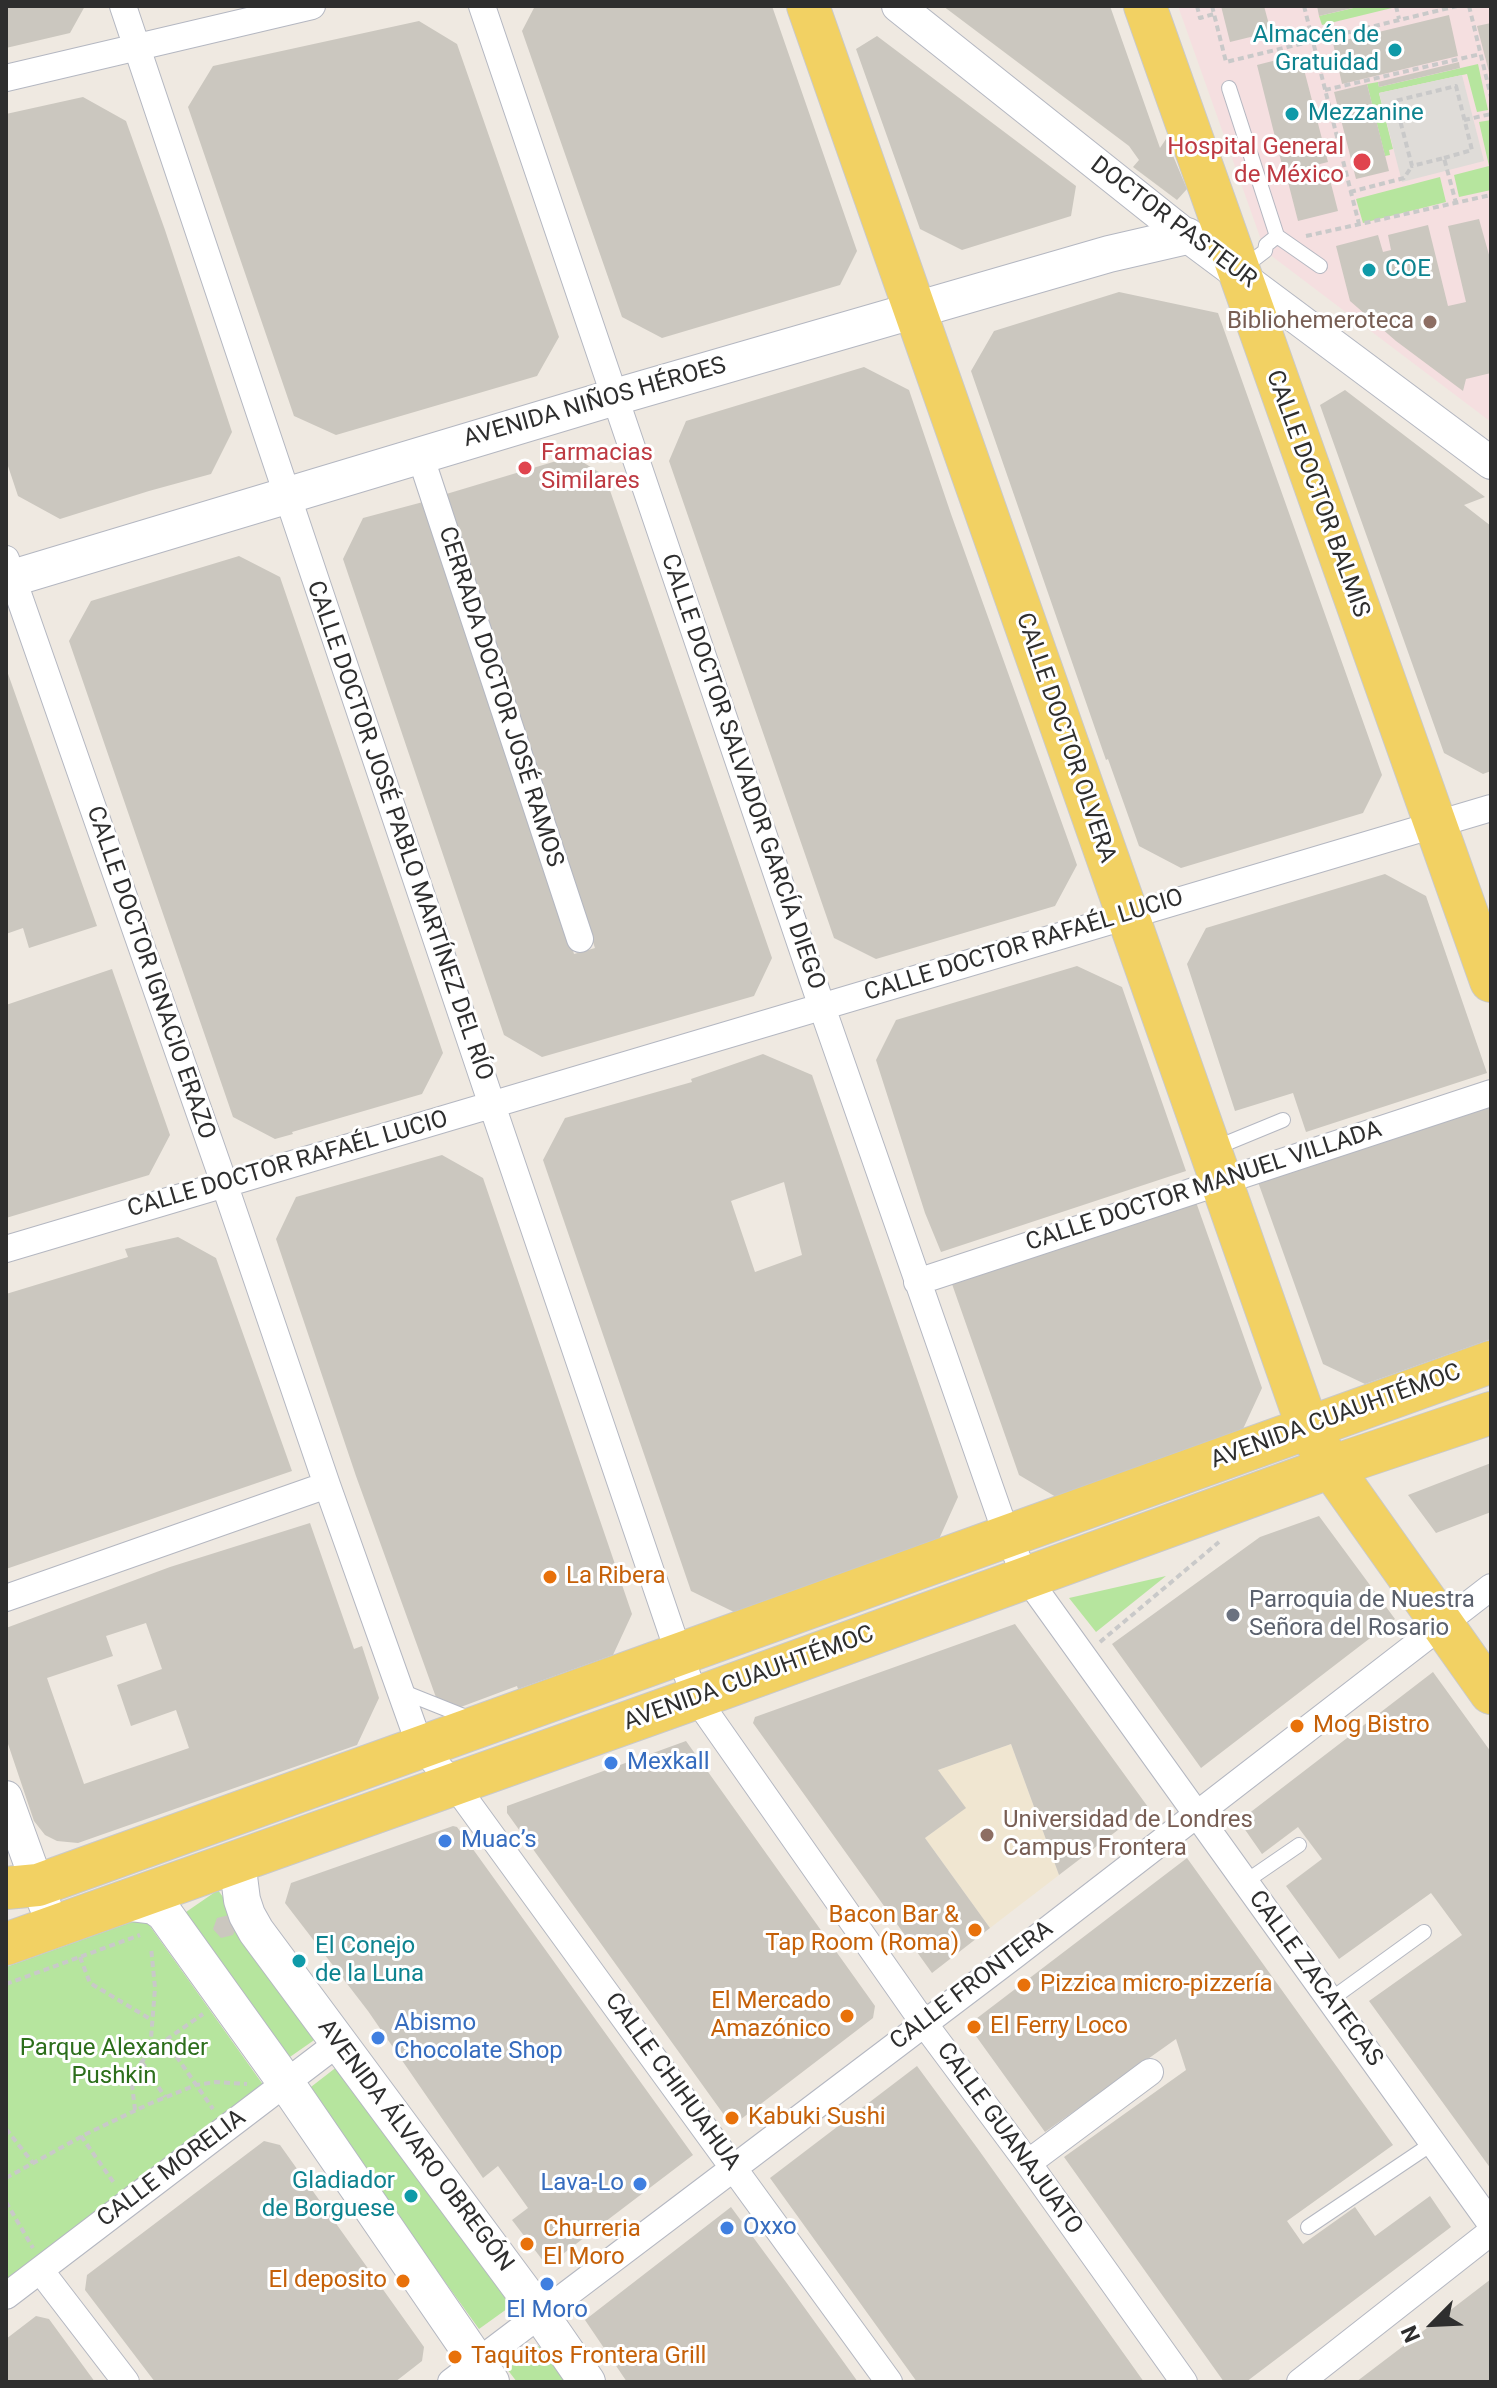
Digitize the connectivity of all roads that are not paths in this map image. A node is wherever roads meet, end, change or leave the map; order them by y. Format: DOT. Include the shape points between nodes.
graph roads {
  1 [pos="123,6"];
  2 [pos="312,6"];
  3 [pos="482,6"];
  4 [pos="808,6"];
  5 [pos="898,6"];
  6 [pos="1145,6"];
  7 [pos="136,47"];
  8 [pos="6,78"];
  9 [pos="1229,88"];
  10 [pos="1210,193"];
  11 [pos="1187,236"];
  12 [pos="1281,238"];
  13 [pos="1320,266"];
  14 [pos="1238,272"];
  15 [pos="914,310"];
  16 [pos="615,397"];
  17 [pos="420,455"];
  18 [pos="1491,463"];
  19 [pos="286,495"];
  20 [pos="8,573"];
  21 [pos="1491,808"];
  22 [pos="1436,825"];
  23 [pos="1128,915"];
  24 [pos="580,939"];
  25 [pos="1491,981"];
  26 [pos="822,1007"];
  27 [pos="1491,1093"];
  28 [pos="492,1105"];
  29 [pos="1283,1120"];
  30 [pos="1216,1165"];
  31 [pos="224,1183"];
  32 [pos="6,1249"];
  33 [pos="917,1282"];
  34 [pos="1491,1362"];
  35 [pos="1491,1413"];
  36 [pos="1318,1445"];
  37 [pos="327,1485"];
  38 [pos="1016,1554"];
  39 [pos="1491,1587"];
  40 [pos="6,1598"];
  41 [pos="1442,1624"];
  42 [pos="686,1672"];
  43 [pos="400,1691"];
  44 [pos="1491,1693"];
  45 [pos="483,1724"];
  46 [pos="434,1762"];
  47 [pos="6,1797"];
  48 [pos="1196,1814"];
  49 [pos="1299,1845"];
  50 [pos="237,1861"];
  51 [pos="1245,1882"];
  52 [pos="40,1908"];
  53 [pos="136,1916"];
  54 [pos="1424,1932"];
  55 [pos="6,1944"];
  56 [pos="1330,2000"];
  57 [pos="923,2022"];
  58 [pos="338,2043"];
  59 [pos="1150,2072"];
  60 [pos="272,2083"];
  61 [pos="1433,2143"];
  62 [pos="1028,2163"];
  63 [pos="733,2166"];
  64 [pos="1491,2224"];
  65 [pos="1308,2227"];
  66 [pos="1491,2232"];
  67 [pos="32,2263"];
  68 [pos="6,2296"];
  69 [pos="540,2314"];
  70 [pos="473,2375"];
  71 [pos="126,2382"];
  72 [pos="587,2382"];
  73 [pos="889,2382"];
  74 [pos="1184,2382"];
  75 [pos="1300,2382"];
  1 -- 7 [label="street, CALLE DOCTOR JOSÉ PABLO MARTÍNEZ DEL RÍO"];
  2 -- 7 [label="street"];
  3 -- 16 [label="street, CALLE DOCTOR SALVADOR GARCÍA DIEGO"];
  4 -- 15 [label="main road, CALLE DOCTOR OLVERA"];
  5 -- 11 [label="street, DOCTOR PASTEUR"];
  6 -- 10 [label="main road, CALLE DOCTOR BALMIS"];
  7 -- 8 [label="street"];
  7 -- 19 [label="street, CALLE DOCTOR JOSÉ PABLO MARTÍNEZ DEL RÍO"];
  9 -- 12 [label="lane"];
  10 -- 11 [label="street"];
  10 -- 14 [label="main road, CALLE DOCTOR BALMIS"];
  11 -- 14 [label="street, DOCTOR PASTEUR"];
  11 -- 15 [label="main road, AVENIDA NIÑOS HÉROES"];
  12 -- 13 [label="lane"];
  12 -- 14 [label="lane"];
  14 -- 18 [label="street, DOCTOR PASTEUR"];
  14 -- 22 [label="main road, CALLE DOCTOR BALMIS"];
  15 -- 16 [label="main road, AVENIDA NIÑOS HÉROES"];
  15 -- 23 [label="main road, CALLE DOCTOR OLVERA"];
  16 -- 17 [label="main road, AVENIDA NIÑOS HÉROES"];
  16 -- 26 [label="street, CALLE DOCTOR SALVADOR GARCÍA DIEGO"];
  17 -- 19 [label="main road, AVENIDA NIÑOS HÉROES"];
  17 -- 24 [label="street, CERRADA DOCTOR JOSÉ RAMOS"];
  19 -- 20 [label="main road, AVENIDA NIÑOS HÉROES"];
  19 -- 28 [label="street, CALLE DOCTOR JOSÉ PABLO MARTÍNEZ DEL RÍO"];
  20 -- 31 [label="street, CALLE DOCTOR IGNACIO ERAZO"];
  21 -- 22 [label="street, CALLE DOCTOR RAFAÉL LUCIO"];
  22 -- 23 [label="street, CALLE DOCTOR RAFAÉL LUCIO"];
  22 -- 25 [label="main road, CALLE DOCTOR BALMIS"];
  23 -- 26 [label="street, CALLE DOCTOR RAFAÉL LUCIO"];
  23 -- 30 [label="main road, CALLE DOCTOR OLVERA"];
  26 -- 28 [label="street, CALLE DOCTOR RAFAÉL LUCIO"];
  26 -- 33 [label="street, CALLE DOCTOR SALVADOR GARCÍA DIEGO"];
  27 -- 30 [label="street, CALLE DOCTOR MANUEL VILLADA"];
  28 -- 31 [label="street, CALLE DOCTOR RAFAÉL LUCIO"];
  28 -- 42 [label="street, CALLE DOCTOR JOSÉ PABLO MARTÍNEZ DEL RÍO"];
  29 -- 30 [label="lane"];
  30 -- 33 [label="street, CALLE DOCTOR MANUEL VILLADA"];
  30 -- 36 [label="main road, CALLE DOCTOR OLVERA"];
  31 -- 32 [label="street, CALLE DOCTOR RAFAÉL LUCIO"];
  31 -- 37 [label="street, CALLE DOCTOR IGNACIO ERAZO"];
  33 -- 38 [label="street, CALLE DOCTOR SALVADOR GARCÍA DIEGO"];
  34 -- 36 [label="main road, AVENIDA CUAUHTÉMOC"];
  35 -- 36 [label="main road, AVENIDA CUAUHTÉMOC"];
  36 -- 38 [label="main road, AVENIDA CUAUHTÉMOC"];
  36 -- 41 [label="main road, CALLE DOCTOR OLVERA"];
  37 -- 40 [label="street"];
  37 -- 43 [label="street, CALLE DOCTOR IGNACIO ERAZO"];
  38 -- 42 [label="main road, AVENIDA CUAUHTÉMOC"];
  38 -- 48 [label="street, CALLE ZACATECAS"];
  39 -- 41 [label="street, CALLE FRONTERA"];
  41 -- 44 [label="main road, CALLE DOCTOR OLVERA"];
  41 -- 48 [label="street, CALLE FRONTERA"];
  42 -- 45 [label="main road, AVENIDA CUAUHTÉMOC"];
  42 -- 46 [label="main road, AVENIDA CUAUHTÉMOC"];
  42 -- 57 [label="street, CALLE GUANAJUATO"];
  43 -- 45 [label="lane"];
  43 -- 46 [label="street, CALLE DOCTOR IGNACIO ERAZO"];
  45 -- 46 [label="main road, AVENIDA CUAUHTÉMOC"];
  46 -- 50 [label="main road, AVENIDA CUAUHTÉMOC"];
  46 -- 52 [label="main road, AVENIDA CUAUHTÉMOC"];
  46 -- 63 [label="street, CALLE CHIHUAHUA"];
  47 -- 52 [label="street"];
  48 -- 51 [label="street, CALLE ZACATECAS"];
  48 -- 57 [label="street, CALLE FRONTERA"];
  49 -- 51 [label="lane"];
  50 -- 53 [label="main road, AVENIDA CUAUHTÉMOC"];
  50 -- 58 [label="main road, AVENIDA ÁLVARO OBREGÓN" via="247,1915"];
  51 -- 56 [label="street, CALLE ZACATECAS"];
  52 -- 53 [label="main road, AVENIDA CUAUHTÉMOC"];
  52 -- 55 [label="main road, AVENIDA CUAUHTÉMOC"];
  53 -- 60 [label="main road" via="154,1906 164,1913"];
  54 -- 56 [label="lane"];
  56 -- 61 [label="street, CALLE ZACATECAS"];
  57 -- 62 [label="street, CALLE GUANAJUATO"];
  57 -- 63 [label="street, CALLE FRONTERA"];
  58 -- 60 [label="street, CALLE MORELIA"];
  58 -- 69 [label="main road, AVENIDA ÁLVARO OBREGÓN"];
  59 -- 62 [label="street"];
  60 -- 67 [label="street, CALLE MORELIA"];
  60 -- 70 [label="main road"];
  61 -- 64 [label="street, CALLE ZACATECAS"];
  61 -- 65 [label="lane"];
  62 -- 74 [label="street, CALLE GUANAJUATO"];
  63 -- 69 [label="street, CALLE FRONTERA"];
  63 -- 73 [label="street, CALLE CHIHUAHUA"];
  66 -- 75 [label="street"];
  67 -- 68 [label="street, CALLE MORELIA"];
  67 -- 71 [label="street"];
  69 -- 70 [label="street, CALLE FRONTERA"];
  69 -- 72 [label="main road, AVENIDA ÁLVARO OBREGÓN"];
}
